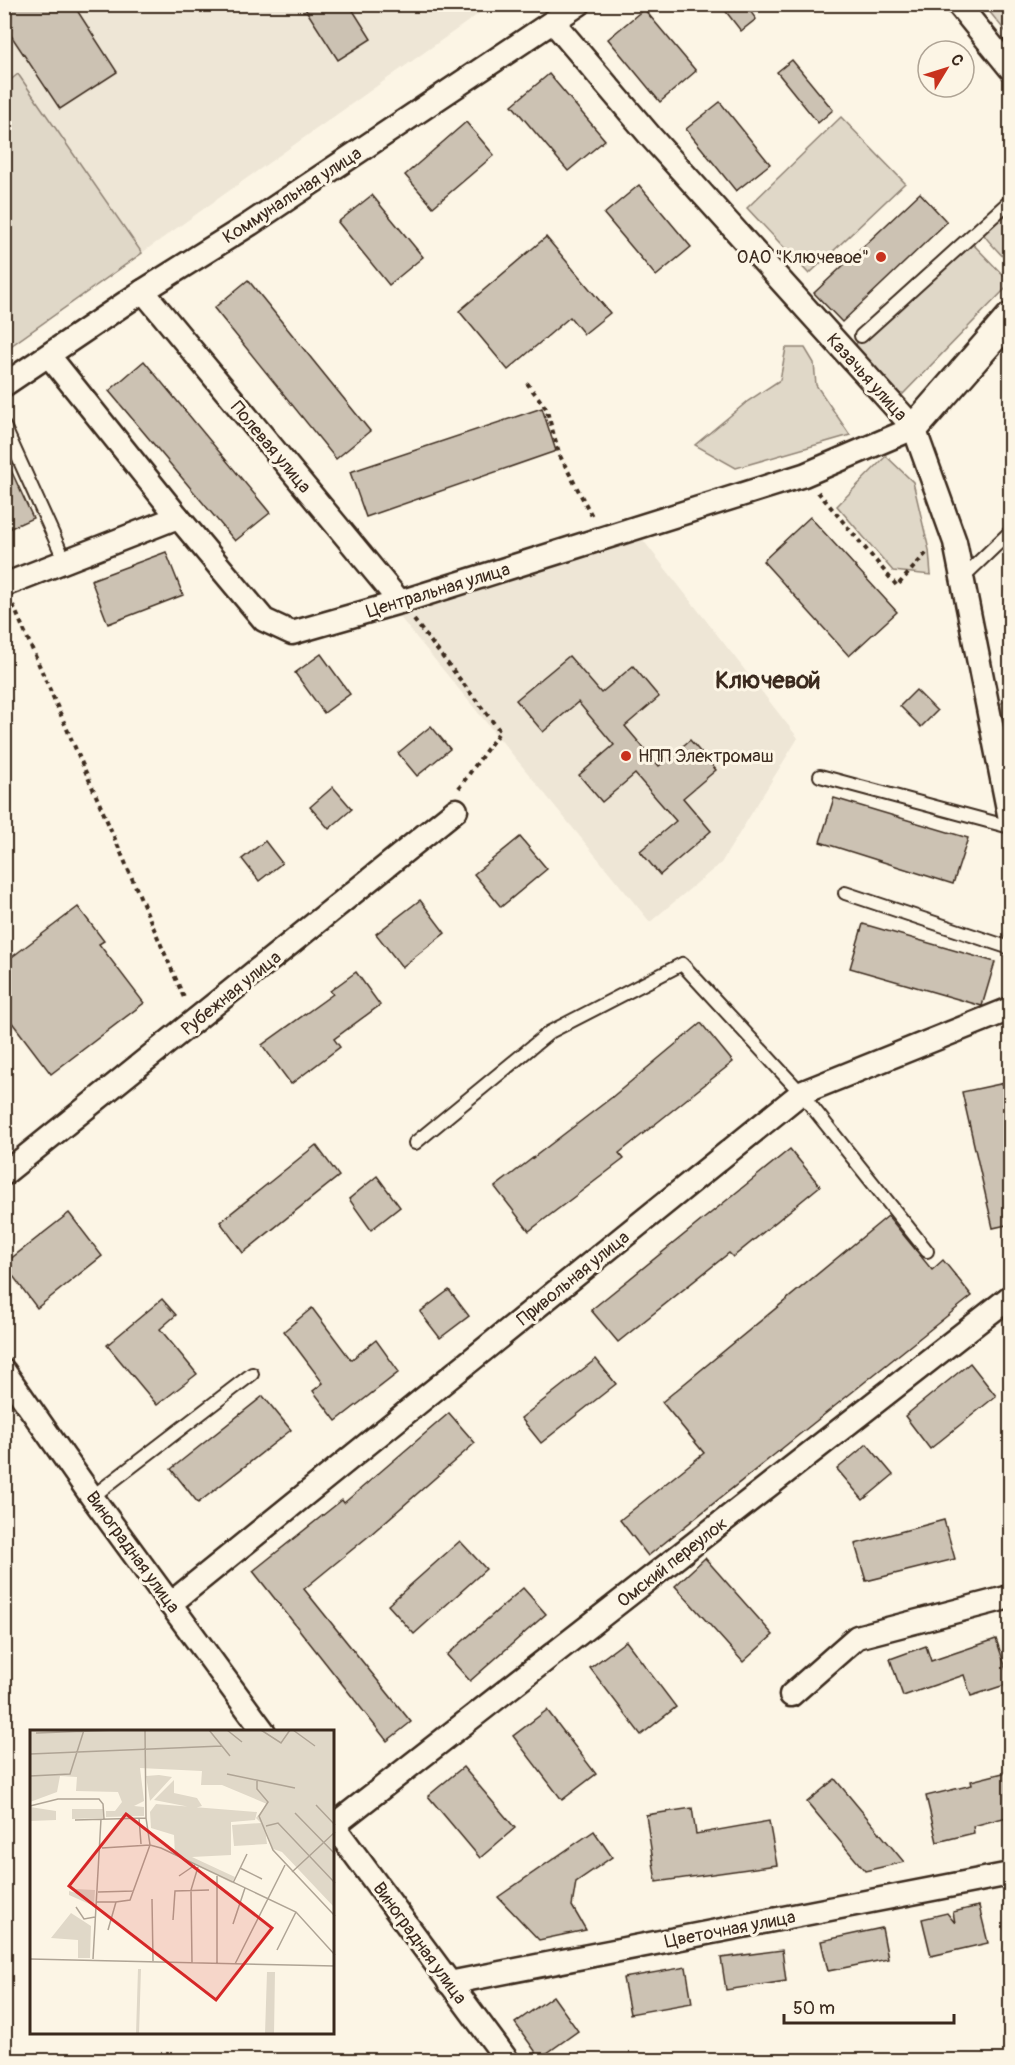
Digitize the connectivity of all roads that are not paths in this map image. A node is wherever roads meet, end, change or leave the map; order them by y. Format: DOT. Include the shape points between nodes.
graph roads {
  1 [pos="579,4"];
  2 [pos="958,4"];
  3 [pos="554,23"];
  4 [pos="1011,68"];
  5 [pos="1011,201"];
  6 [pos="142,291"];
  7 [pos="1011,318"];
  8 [pos="861,336"];
  9 [pos="50,357"];
  10 [pos="4,385"];
  11 [pos="4,426"];
  12 [pos="914,428"];
  13 [pos="178,517"];
  14 [pos="1011,532"];
  15 [pos="65,561"];
  16 [pos="962,578"];
  17 [pos="7,591"];
  18 [pos="400,602"];
  19 [pos="820,776"];
  20 [pos="455,804"];
  21 [pos="1011,819"];
  22 [pos="1011,827"];
  23 [pos="845,893"];
  24 [pos="1011,948"];
  25 [pos="1011,1009"];
  26 [pos="801,1093"];
  27 [pos="415,1143"];
  28 [pos="4,1174"];
  29 [pos="927,1251"];
  30 [pos="1011,1297"];
  31 [pos="4,1371"];
  32 [pos="252,1374"];
  33 [pos="92,1497"];
  34 [pos="1011,1597"];
  35 [pos="170,1604"];
  36 [pos="791,1695"];
  37 [pos="263,1730"];
  38 [pos="334,1825"];
  39 [pos="334,1827"];
  40 [pos="1011,1874"];
  41 [pos="449,1983"];
  42 [pos="507,2061"];
  1 -- 3 [label="street, Коммунальная улица"];
  2 -- 4 [label="street"];
  3 -- 6 [label="street, Коммунальная улица"];
  3 -- 12 [label="street, Казачья улица" via="651,137"];
  5 -- 8 [label="lane"];
  6 -- 9 [label="street, Коммунальная улица"];
  6 -- 18 [label="street, Полевая улица"];
  7 -- 12 [label="street"];
  9 -- 10 [label="street, Коммунальная улица"];
  9 -- 13 [label="street, Центральная улица"];
  11 -- 15 [label="lane"];
  12 -- 16 [label="street, Казачья улица" via="955,542"];
  12 -- 18 [label="street, Центральная улица" via="804,475"];
  13 -- 15 [label="street"];
  13 -- 18 [label="street, Центральная улица" via="264,620 292,633"];
  14 -- 16 [label="lane"];
  15 -- 17 [label="street"];
  16 -- 21 [label="street, Казачья улица"];
  19 -- 22 [label="lane"];
  20 -- 28 [label="street, Рубежная улица" via="196,1023"];
  23 -- 24 [label="lane"];
  25 -- 26 [label="street, Привольная улица"];
  26 -- 27 [label="lane" via="682,964 550,1032"];
  26 -- 29 [label="lane"];
  26 -- 35 [label="street, Привольная улица"];
  30 -- 38 [label="street, Омский переулок"];
  31 -- 33 [label="street, Виноградная улица"];
  32 -- 33 [label="lane"];
  33 -- 35 [label="street, Виноградная улица"];
  34 -- 36 [label="street" via="857,1637"];
  35 -- 37 [label="street, Виноградная улица"];
  39 -- 41 [label="street, Виноградная улица"];
  40 -- 41 [label="street, Цветочная улица"];
  41 -- 42 [label="street, Виноградная улица"];
}
